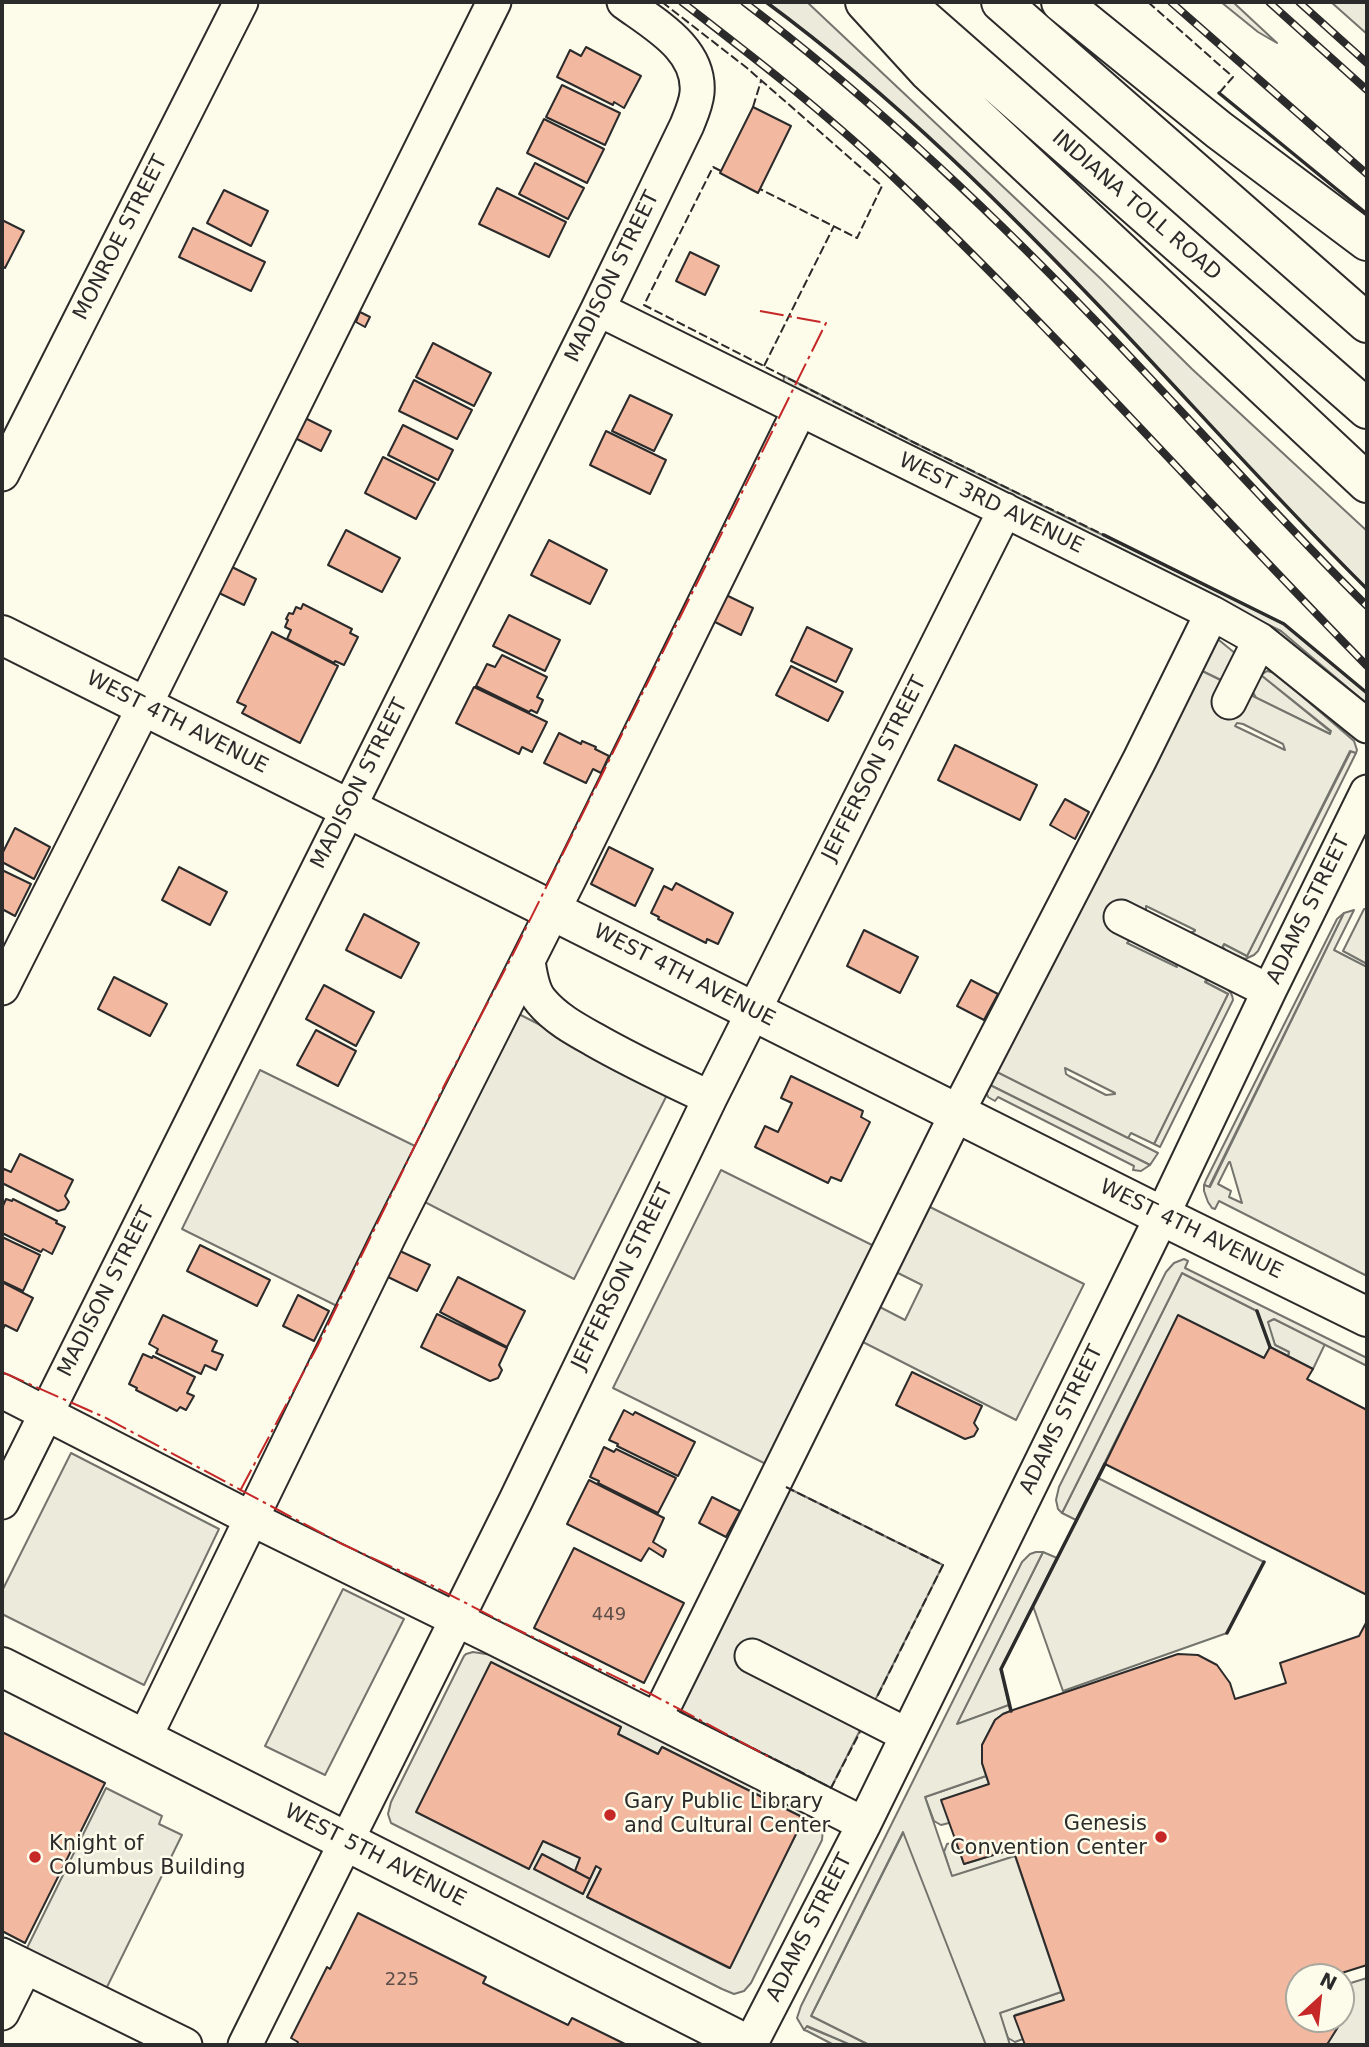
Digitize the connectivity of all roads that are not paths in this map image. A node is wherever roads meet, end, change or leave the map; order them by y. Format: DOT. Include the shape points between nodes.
graph roads {
  1 [pos="240,2"];
  2 [pos="494,2"];
  3 [pos="624,2"];
  4 [pos="865,2"];
  5 [pos="904,2"];
  6 [pos="1001,2"];
  7 [pos="1062,2"];
  8 [pos="1367,241"];
  9 [pos="597,309"];
  10 [pos="1367,323"];
  11 [pos="800,409"];
  12 [pos="1367,409"];
  13 [pos="2,474"];
  14 [pos="1367,483"];
  15 [pos="1004,510"];
  16 [pos="1212,613"];
  17 [pos="2,635"];
  18 [pos="1260,640"];
  19 [pos="1228,702"];
  20 [pos="144,706"];
  21 [pos="1367,726"];
  22 [pos="1367,792"];
  23 [pos="348,808"];
  24 [pos="553,911"];
  25 [pos="1121,916"];
  26 [pos="528,961"];
  27 [pos="2,988"];
  28 [pos="1269,991"];
  29 [pos="754,1012"];
  30 [pos="710,1098"];
  31 [pos="957,1113"];
  32 [pos="1162,1216"];
  33 [pos="1367,1317"];
  34 [pos="2,1391"];
  35 [pos="46,1413"];
  36 [pos="2,1502"];
  37 [pos="252,1519"];
  38 [pos="457,1620"];
  39 [pos="752,1656"];
  40 [pos="2,1667"];
  41 [pos="657,1720"];
  42 [pos="907,1735"];
  43 [pos="144,1739"];
  44 [pos="863,1824"];
  45 [pos="346,1842"];
  46 [pos="13,1961"];
  47 [pos="2,2013"];
  48 [pos="185,2045"];
  49 [pos="245,2045"];
  50 [pos="749,2045"];
  1 -- 13 [label="street, MONROE STREET"];
  2 -- 20 [label="street"];
  3 -- 9 [label="street, MADISON STREET" via="673,38 690,62 697,85 687,125"];
  4 -- 14 [label="main road" via="929,72"];
  5 -- 12 [label="main road, INDIANA TOLL ROAD"];
  6 -- 10 [label="main road"];
  7 -- 8 [label="main road" via="1219,130"];
  9 -- 11 [label="street, WEST 3RD AVENUE"];
  9 -- 23 [label="street, MADISON STREET"];
  11 -- 15 [label="street, WEST 3RD AVENUE"];
  11 -- 24 [label="street"];
  15 -- 16 [label="street, WEST 3RD AVENUE"];
  15 -- 29 [label="street, JEFFERSON STREET"];
  16 -- 18 [label="street, WEST 3RD AVENUE"];
  16 -- 31 [label="street"];
  17 -- 20 [label="main road, WEST 4TH AVENUE"];
  18 -- 19 [label="street"];
  18 -- 21 [label="street, WEST 3RD AVENUE"];
  20 -- 23 [label="main road, WEST 4TH AVENUE"];
  20 -- 27 [label="street"];
  22 -- 28 [label="street, ADAMS STREET"];
  23 -- 24 [label="main road, WEST 4TH AVENUE"];
  23 -- 35 [label="street, MADISON STREET"];
  24 -- 26 [label="street"];
  24 -- 29 [label="main road, WEST 4TH AVENUE"];
  25 -- 28 [label="street"];
  26 -- 30 [label="street" via="539,999 569,1026"];
  26 -- 37 [label="street"];
  28 -- 32 [label="street, ADAMS STREET"];
  29 -- 30 [label="street, JEFFERSON STREET"];
  29 -- 31 [label="main road, WEST 4TH AVENUE"];
  30 -- 38 [label="street, JEFFERSON STREET"];
  31 -- 32 [label="main road, WEST 4TH AVENUE"];
  31 -- 41 [label="street"];
  32 -- 33 [label="main road, WEST 4TH AVENUE"];
  32 -- 42 [label="street, ADAMS STREET"];
  34 -- 35 [label="street"];
  35 -- 36 [label="street, MADISON STREET"];
  35 -- 37 [label="street"];
  37 -- 38 [label="street"];
  37 -- 43 [label="street"];
  38 -- 41 [label="street"];
  38 -- 45 [label="street, JEFFERSON STREET"];
  39 -- 42 [label="street"];
  40 -- 43 [label="main road, WEST 5TH AVENUE"];
  41 -- 44 [label="street"];
  42 -- 44 [label="street, ADAMS STREET"];
  43 -- 45 [label="main road, WEST 5TH AVENUE"];
  44 -- 50 [label="street, ADAMS STREET"];
  45 -- 49 [label="street, JEFFERSON STREET"];
  45 -- 50 [label="main road, WEST 5TH AVENUE"];
  46 -- 47 [label="street"];
  46 -- 48 [label="street"];
}
